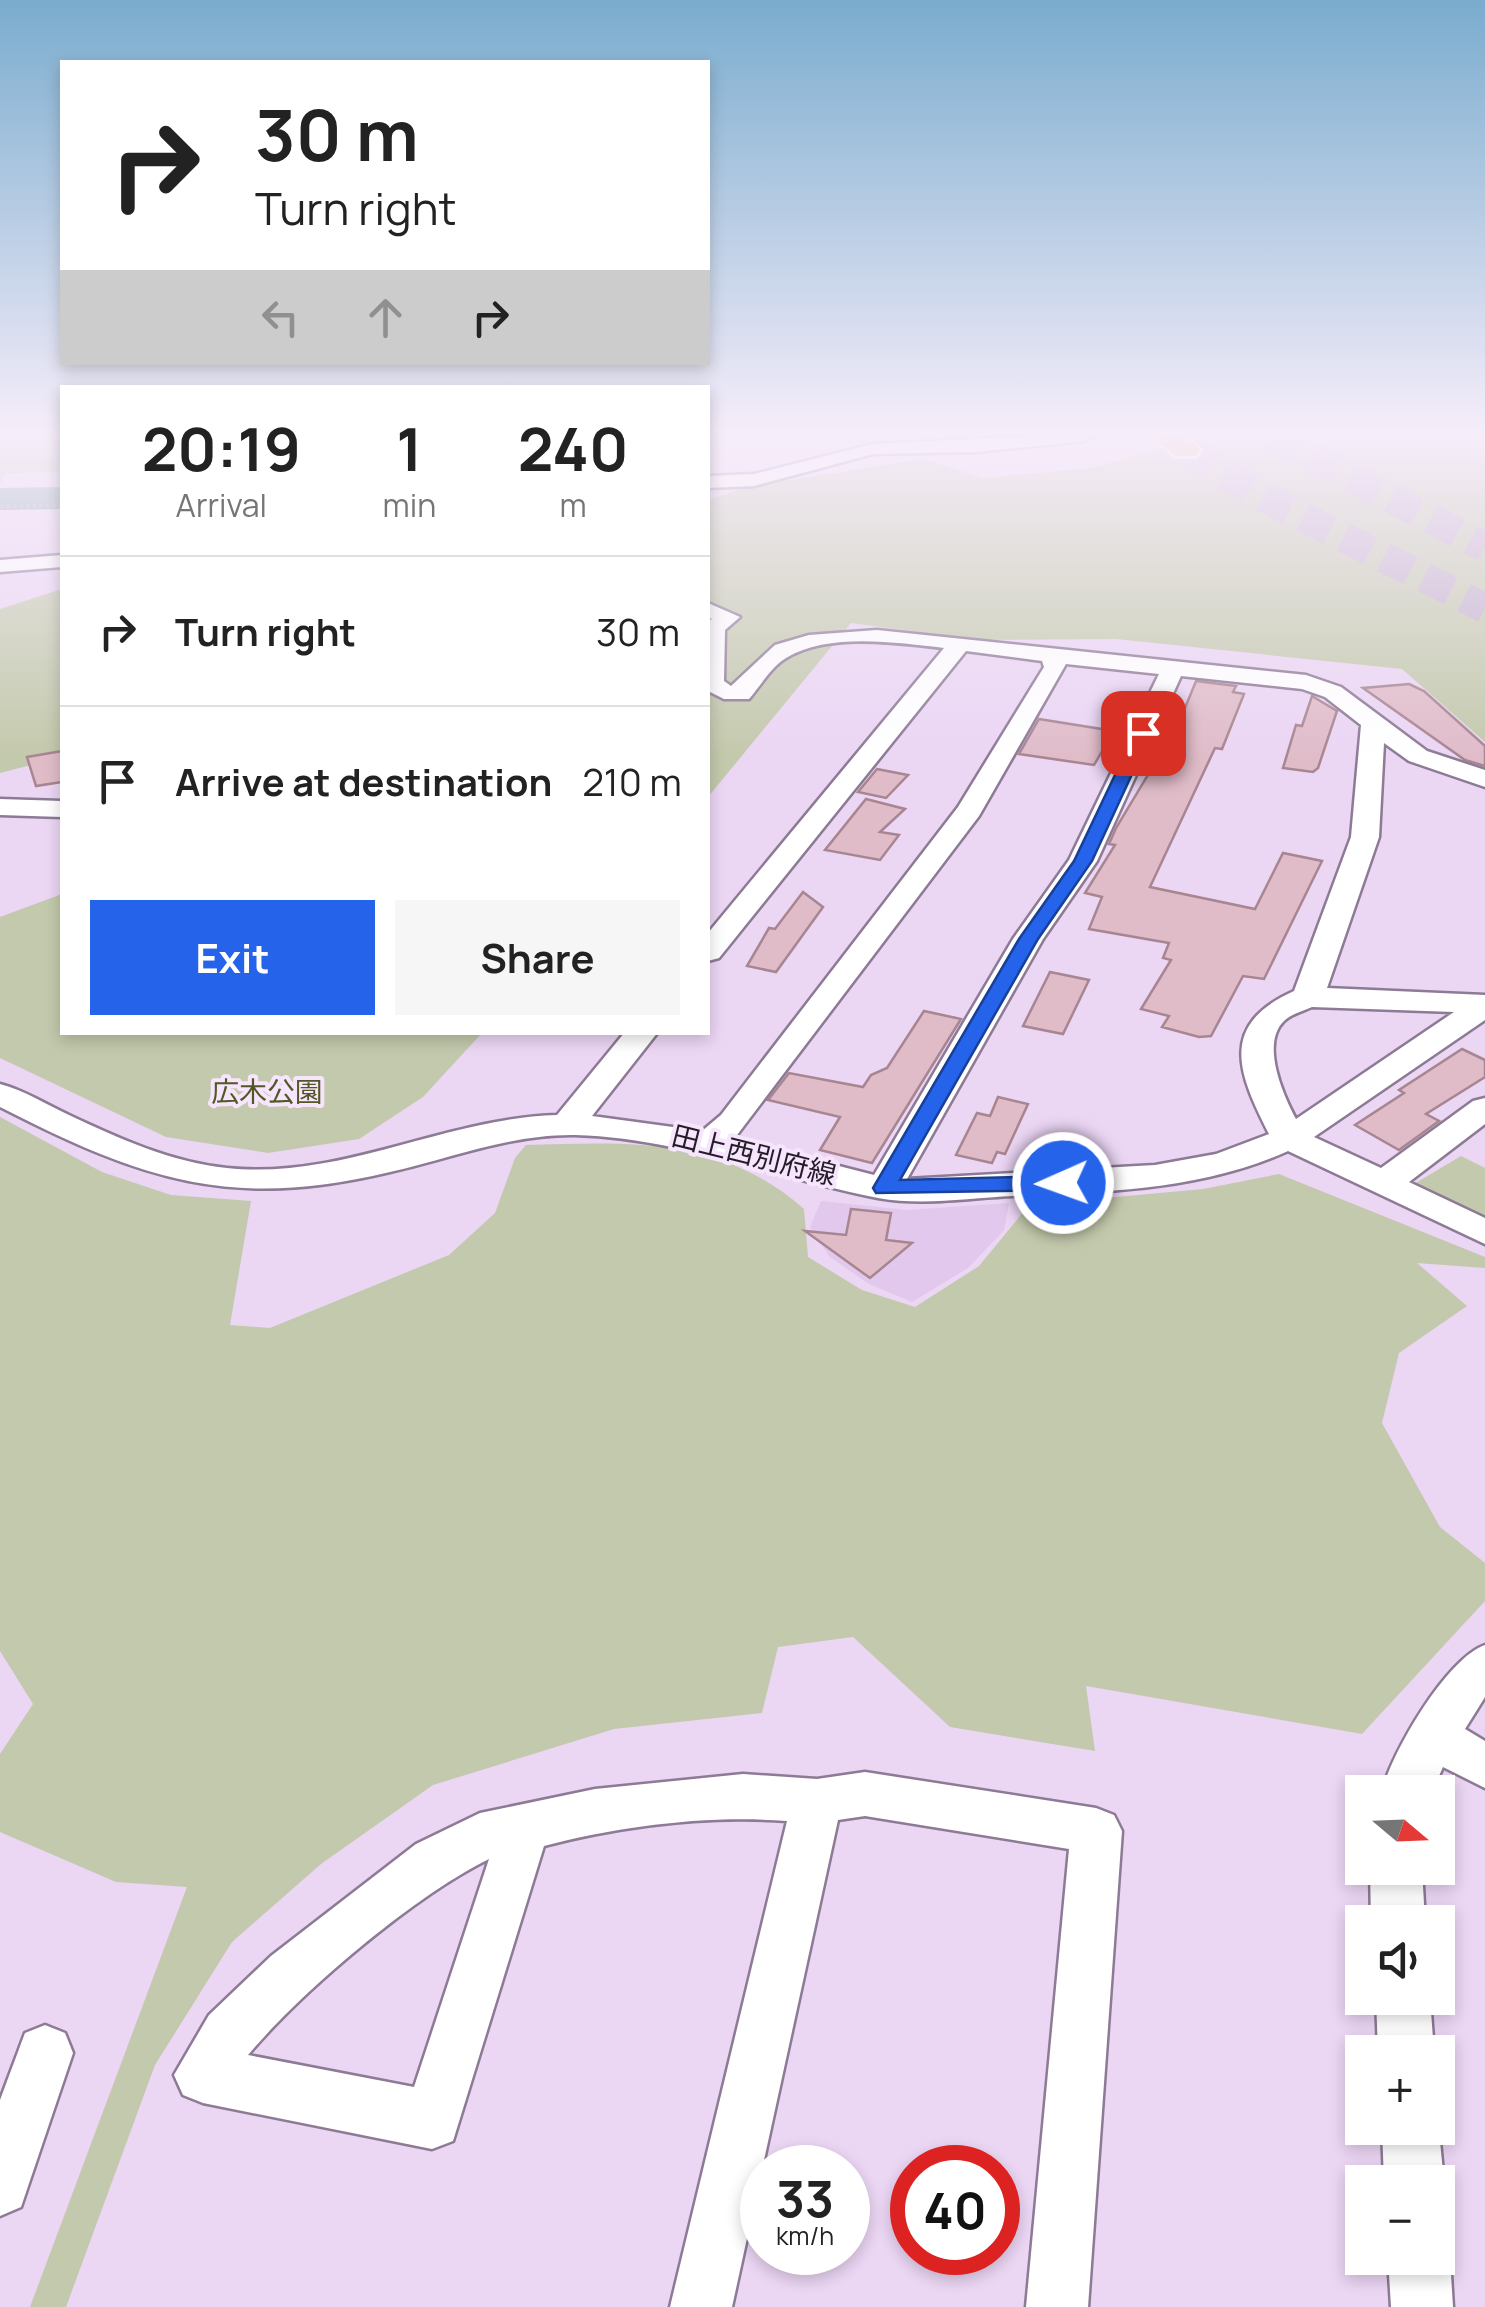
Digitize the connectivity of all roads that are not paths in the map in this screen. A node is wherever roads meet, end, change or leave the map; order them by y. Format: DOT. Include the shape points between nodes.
graph roads {
  1 [pos="60,561"];
  2 [pos="0,566"];
  3 [pos="710,611"];
  4 [pos="960,643"];
  5 [pos="1051,656"];
  6 [pos="1173,669"];
  7 [pos="1373,724"];
  8 [pos="1485,780"];
  9 [pos="0,807"];
  10 [pos="60,810"];
  11 [pos="710,950"];
  12 [pos="1308,997"];
  13 [pos="1485,1005"];
  14 [pos="640,1035"];
  15 [pos="0,1094"];
  16 [pos="1485,1108"];
  17 [pos="568,1124"];
  18 [pos="1288,1138"];
  19 [pos="713,1140"];
  20 [pos="1384,1183"];
  21 [pos="884,1188"];
  22 [pos="1485,1232"];
  23 [pos="1485,1664"];
  24 [pos="1435,1736"];
  25 [pos="1485,1766"];
  26 [pos="1411,1775"];
  27 [pos="817,1801"];
  28 [pos="524,1830"];
  29 [pos="46,2052"];
  30 [pos="6,2151"];
  31 [pos="1420,2275"];
  32 [pos="702,2307"];
  33 [pos="1056,2307"];
  34 [pos="1422,2307"];
  1 -- 2 [label="street"];
  3 -- 4 [label="street" via="729,617 714,627 712,638 712,683 724,692 742,694 768,659 807,642"];
  4 -- 5 [label="street"];
  4 -- 11 [label="street"];
  5 -- 6 [label="street"];
  5 -- 19 [label="street" via="1056,667 970,810"];
  6 -- 7 [label="street" via="1306,682 1333,692"];
  6 -- 21 [label="street" via="1083,861 1028,939"];
  7 -- 8 [label="street" via="1418,756"];
  7 -- 12 [label="street" via="1365,836"];
  9 -- 10 [label="street"];
  12 -- 13 [label="street"];
  12 -- 18 [label="street" via="1274,1012 1262,1028 1258,1080"];
  13 -- 18 [label="street, 田上西別府線"];
  14 -- 17 [label="street"];
  15 -- 17 [label="street, 田上西別府線" via="121,1155 186,1175 246,1182 311,1178 500,1132"];
  16 -- 20 [label="street"];
  17 -- 19 [label="street, 田上西別府線" via="636,1126"];
  18 -- 20 [label="street"];
  18 -- 21 [label="street, 田上西別府線" via="1217,1164 1147,1175"];
  19 -- 21 [label="street, 田上西別府線"];
  20 -- 22 [label="street"];
  23 -- 24 [label="street"];
  24 -- 25 [label="street"];
  24 -- 26 [label="street"];
  27 -- 28 [label="street" via="743,1796 596,1811"];
  27 -- 32 [label="street"];
  27 -- 33 [label="street" via="865,1794 1096,1831"];
  28 -- 28 [label="street" via="498,1829 434,1860 290,1974 229,2034 203,2075 432,2120"];
  29 -- 30 [label="street"];
  31 -- 34 [label="street"];
}
